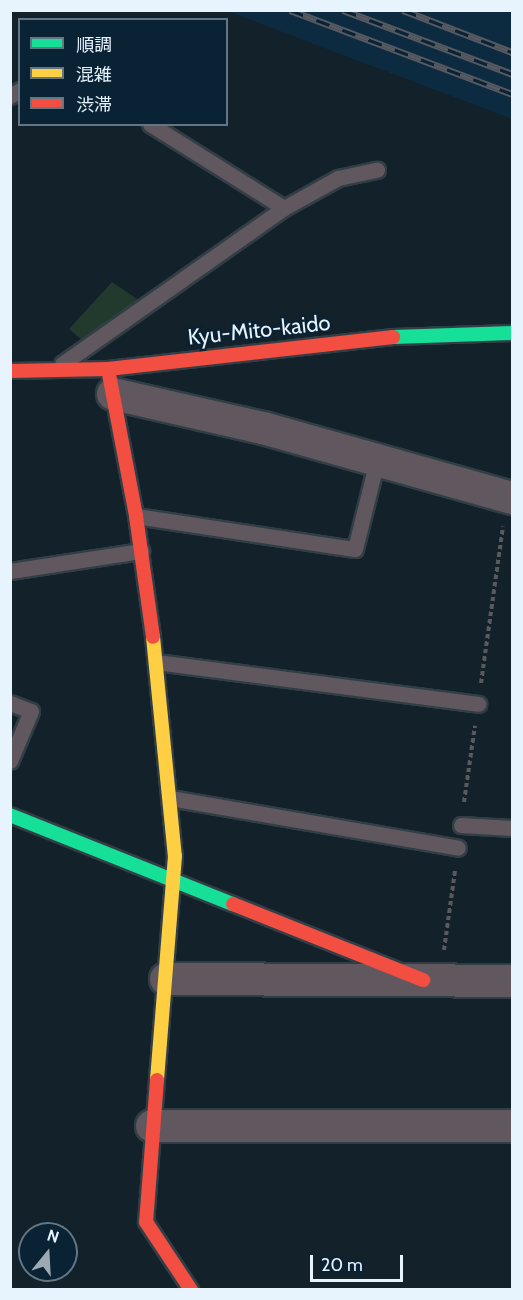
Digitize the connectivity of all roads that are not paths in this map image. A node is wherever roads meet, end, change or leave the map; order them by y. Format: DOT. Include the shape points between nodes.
graph roads {
  1 [pos="153,126"];
  2 [pos="377,170"];
  3 [pos="284,208"];
  4 [pos="513,333"];
  5 [pos="54,370"];
  6 [pos="10,371"];
  7 [pos="110,381"];
  8 [pos="376,460"];
  9 [pos="513,498"];
  10 [pos="136,516"];
  11 [pos="141,551"];
  12 [pos="10,571"];
  13 [pos="156,662"];
  14 [pos="10,703"];
  15 [pos="478,704"];
  16 [pos="10,761"];
  17 [pos="170,798"];
  18 [pos="10,815"];
  19 [pos="461,825"];
  20 [pos="513,828"];
  21 [pos="458,848"];
  22 [pos="171,882"];
  23 [pos="166,979"];
  24 [pos="423,980"];
  25 [pos="513,981"];
  26 [pos="152,1126"];
  27 [pos="513,1126"];
  28 [pos="191,1290"];
  1 -- 3 [label="lane"];
  2 -- 3 [label="lane" via="338,177"];
  3 -- 5 [label="lane"];
  4 -- 7 [label="street, Kyu-Mito-kaido" via="378,338"];
  5 -- 6 [label="street, Kyu-Mito-kaido"];
  5 -- 7 [label="street, Kyu-Mito-kaido"];
  7 -- 8 [label="street"];
  7 -- 10 [label="street"];
  8 -- 9 [label="street"];
  8 -- 10 [label="lane" via="355,549"];
  10 -- 11 [label="street"];
  11 -- 12 [label="lane"];
  11 -- 13 [label="street"];
  13 -- 15 [label="lane"];
  13 -- 17 [label="street"];
  14 -- 16 [label="lane" via="31,711"];
  17 -- 21 [label="lane"];
  17 -- 22 [label="street" via="175,856"];
  18 -- 22 [label="street"];
  19 -- 20 [label="lane"];
  22 -- 23 [label="street"];
  22 -- 24 [label="street"];
  23 -- 24 [label="street"];
  23 -- 26 [label="street"];
  24 -- 25 [label="street"];
  26 -- 27 [label="street"];
  26 -- 28 [label="street" via="146,1222"];
}
